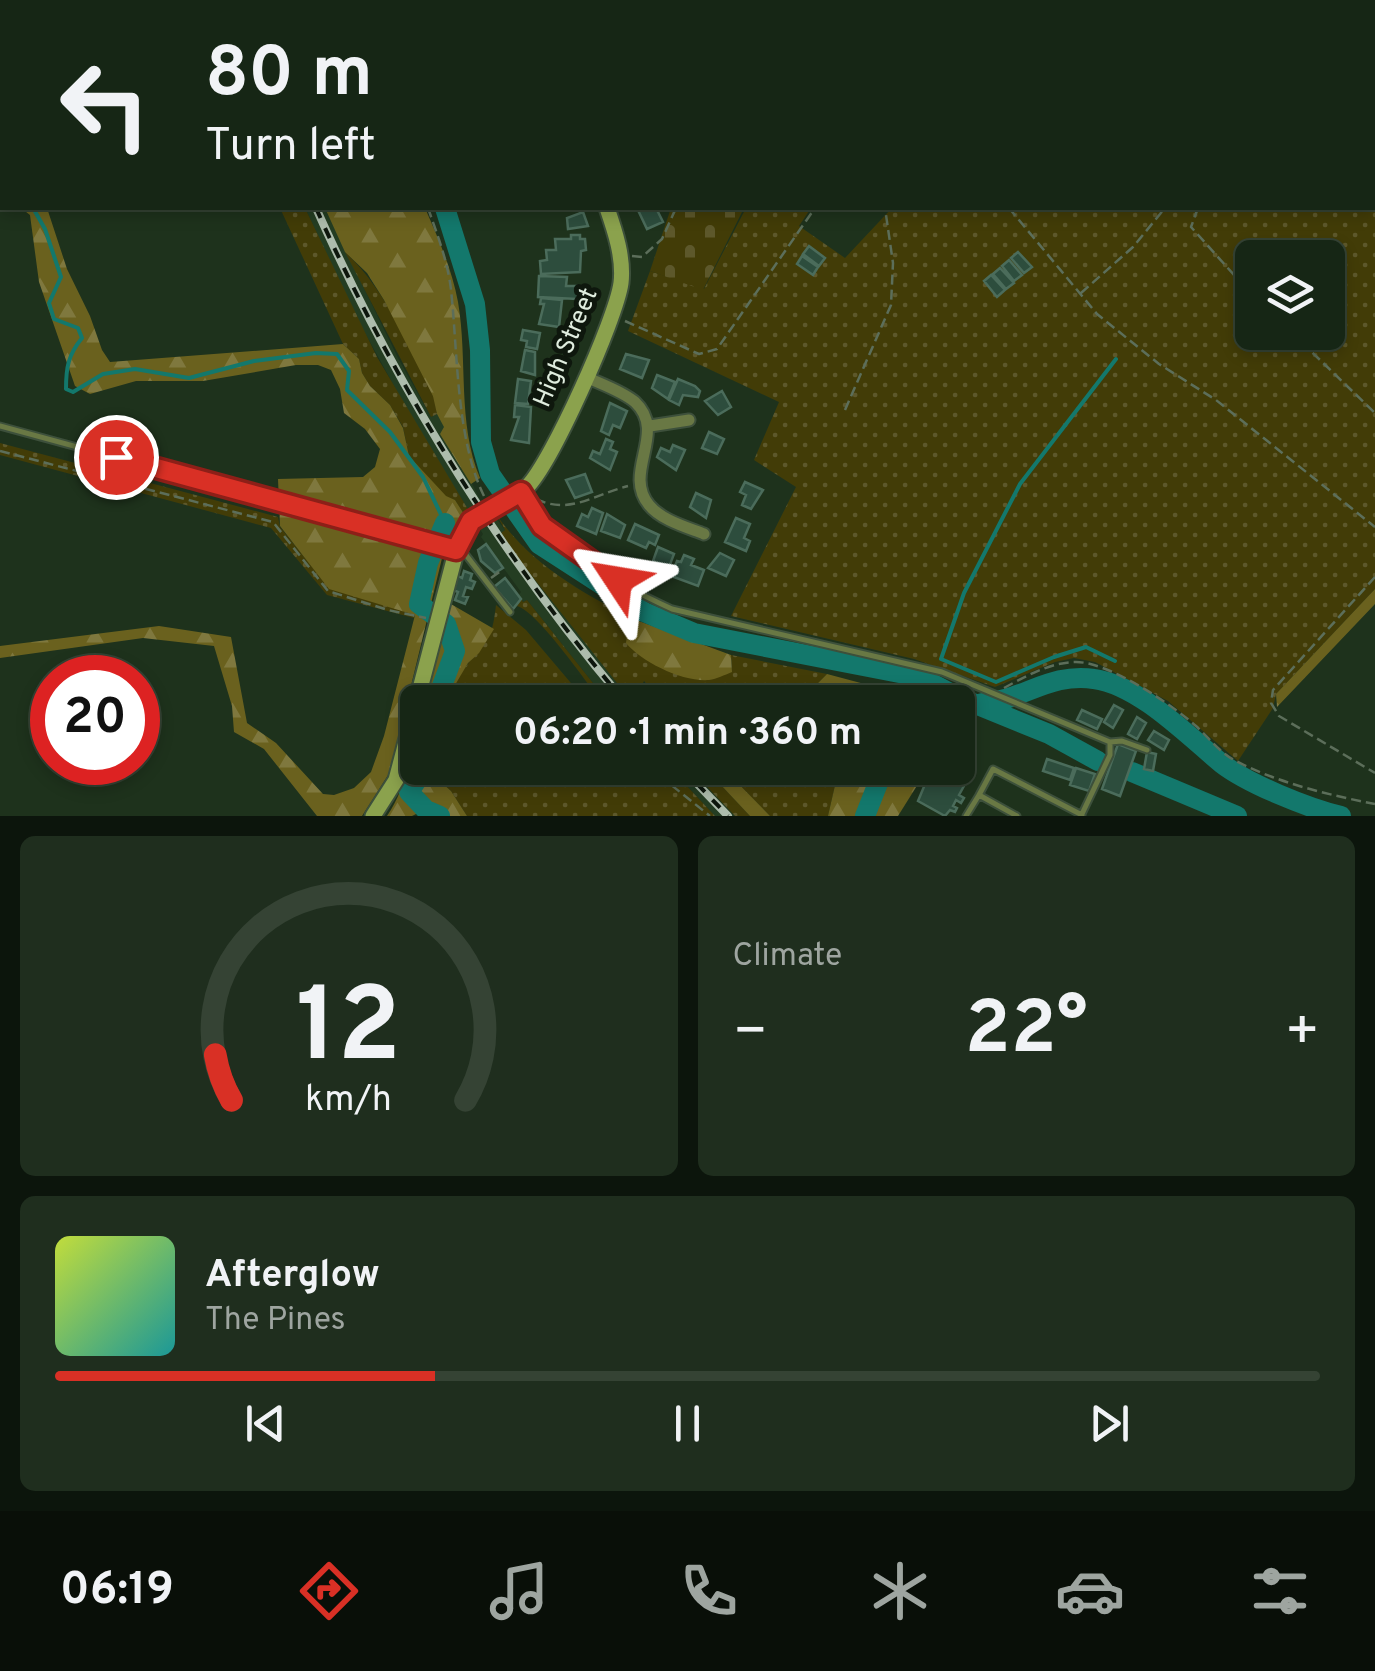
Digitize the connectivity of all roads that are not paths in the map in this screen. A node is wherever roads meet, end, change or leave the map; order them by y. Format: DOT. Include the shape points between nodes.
graph roads {
  1 [pos="608,210"];
  2 [pos="586,376"];
  3 [pos="690,420"];
  4 [pos="0,426"];
  5 [pos="650,426"];
  6 [pos="518,493"];
  7 [pos="704,534"];
  8 [pos="449,548"];
  9 [pos="510,612"];
  10 [pos="1110,742"];
  11 [pos="1147,750"];
  12 [pos="979,795"];
  13 [pos="1082,815"];
  14 [pos="373,816"];
  15 [pos="966,816"];
  16 [pos="1017,816"];
  1 -- 2 [label="main road, High Street" via="621,283"];
  2 -- 5 [label="street" via="633,400"];
  2 -- 6 [label="main road, High Street" via="541,467"];
  3 -- 5 [label="street"];
  4 -- 8 [label="lane"];
  5 -- 7 [label="street" via="639,482 650,506"];
  6 -- 8 [label="main road" via="489,505"];
  6 -- 10 [label="lane" via="558,540 672,608 911,663"];
  8 -- 9 [label="lane" via="466,556"];
  8 -- 14 [label="main road" via="396,780"];
  10 -- 11 [label="lane"];
  10 -- 13 [label="lane" via="1110,756"];
  12 -- 13 [label="lane" via="993,769"];
  12 -- 15 [label="lane"];
  12 -- 16 [label="lane"];
}
